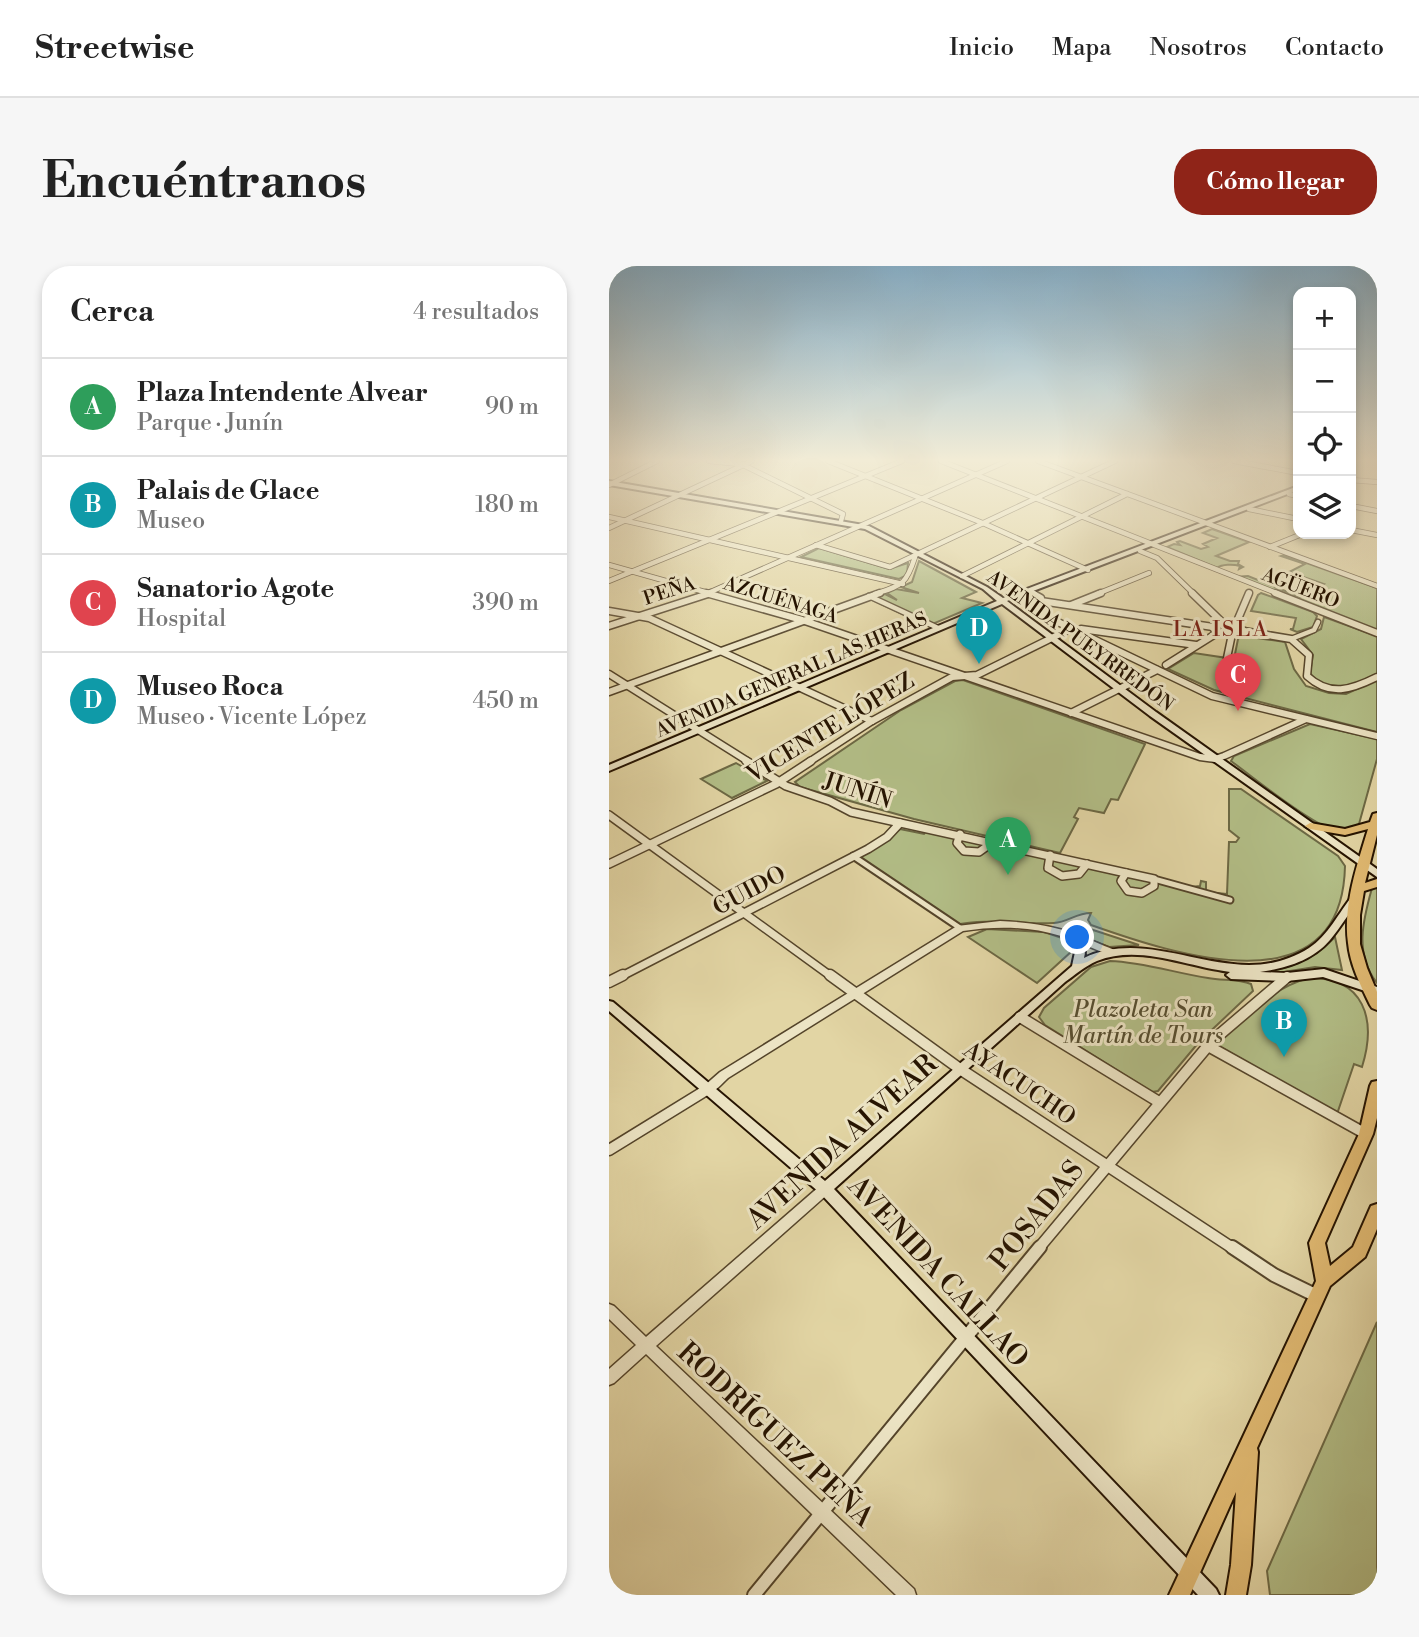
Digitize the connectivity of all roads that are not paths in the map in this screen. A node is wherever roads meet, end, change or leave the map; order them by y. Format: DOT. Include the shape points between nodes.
graph roads {
  1 [pos="640,523"];
  2 [pos="752,523"];
  3 [pos="852,523"];
  4 [pos="867,523"];
  5 [pos="1068,523"];
  6 [pos="1098,523"];
  7 [pos="985,524"];
  8 [pos="1209,524"];
  9 [pos="863,525"];
  10 [pos="1356,531"];
  11 [pos="1377,535"];
  12 [pos="1293,538"];
  13 [pos="712,540"];
  14 [pos="1028,543"];
  15 [pos="816,545"];
  16 [pos="1152,546"];
  17 [pos="1270,547"];
  18 [pos="1140,551"];
  19 [pos="1170,553"];
  20 [pos="918,556"];
  21 [pos="789,557"];
  22 [pos="1157,558"];
  23 [pos="609,565"];
  24 [pos="1088,570"];
  25 [pos="634,571"];
  26 [pos="1149,573"];
  27 [pos="963,576"];
  28 [pos="609,581"];
  29 [pos="903,583"];
  30 [pos="1377,586"];
  31 [pos="1030,591"];
  32 [pos="710,593"];
  33 [pos="1249,593"];
  34 [pos="869,596"];
  35 [pos="1004,601"];
  36 [pos="1041,601"];
  37 [pos="1069,606"];
  38 [pos="609,611"];
  39 [pos="640,616"];
  40 [pos="802,620"];
  41 [pos="1318,622"];
  42 [pos="1224,624"];
  43 [pos="609,626"];
  44 [pos="1235,626"];
  45 [pos="938,628"];
  46 [pos="1072,628"];
  47 [pos="1215,630"];
  48 [pos="1244,631"];
  49 [pos="1377,633"];
  50 [pos="1232,634"];
  51 [pos="1052,638"];
  52 [pos="1291,639"];
  53 [pos="1196,645"];
  54 [pos="885,650"];
  55 [pos="720,652"];
  56 [pos="1227,657"];
  57 [pos="1166,664"];
  58 [pos="1157,670"];
  59 [pos="609,674"];
  60 [pos="962,675"];
  61 [pos="1377,677"];
  62 [pos="626,685"];
  63 [pos="797,689"];
  64 [pos="1120,689"];
  65 [pos="609,692"];
  66 [pos="1071,713"];
  67 [pos="1306,719"];
  68 [pos="872,721"];
  69 [pos="698,732"];
  70 [pos="1377,736"];
  71 [pos="1193,743"];
  72 [pos="1180,751"];
  73 [pos="1215,758"];
  74 [pos="609,768"];
  75 [pos="780,782"];
  76 [pos="609,815"];
  77 [pos="1376,820"];
  78 [pos="901,823"];
  79 [pos="1310,826"];
  80 [pos="960,834"];
  81 [pos="993,842"];
  82 [pos="650,846"];
  83 [pos="1050,855"];
  84 [pos="853,856"];
  85 [pos="609,864"];
  86 [pos="1087,864"];
  87 [pos="1365,865"];
  88 [pos="1103,867"];
  89 [pos="1126,873"];
  90 [pos="1377,874"];
  91 [pos="1154,879"];
  92 [pos="1377,883"];
  93 [pos="1121,885"];
  94 [pos="1358,893"];
  95 [pos="1230,900"];
  96 [pos="746,914"];
  97 [pos="960,928"];
  98 [pos="1077,938"];
  99 [pos="1112,952"];
  100 [pos="1077,968"];
  101 [pos="1287,977"];
  102 [pos="609,982"];
  103 [pos="1372,989"];
  104 [pos="855,993"];
  105 [pos="609,1005"];
  106 [pos="1377,1005"];
  107 [pos="1020,1017"];
  108 [pos="1208,1046"];
  109 [pos="960,1069"];
  110 [pos="1377,1086"];
  111 [pos="708,1089"];
  112 [pos="1159,1102"];
  113 [pos="1366,1134"];
  114 [pos="609,1150"];
  115 [pos="1106,1166"];
  116 [pos="825,1189"];
  117 [pos="1377,1212"];
  118 [pos="1320,1289"];
  119 [pos="609,1310"];
  120 [pos="965,1337"];
  121 [pos="645,1347"];
  122 [pos="609,1378"];
  123 [pos="1250,1444"];
  124 [pos="823,1513"];
  125 [pos="1190,1574"];
  126 [pos="754,1595"];
  127 [pos="908,1595"];
  128 [pos="1179,1595"];
  129 [pos="1210,1595"];
  130 [pos="1236,1595"];
  1 -- 13 [label="street"];
  2 -- 13 [label="street"];
  3 -- 9 [label="main road, AVENIDA PUEYRREDÓN"];
  4 -- 9 [label="street, PEÑA"];
  5 -- 14 [label="street"];
  6 -- 16 [label="street, AGÜERO"];
  7 -- 14 [label="street"];
  7 -- 20 [label="street"];
  8 -- 16 [label="main road, AVENIDA GENERAL LAS HERAS"];
  8 -- 17 [label="street"];
  9 -- 15 [label="street, PEÑA"];
  9 -- 20 [label="main road, AVENIDA PUEYRREDÓN"];
  10 -- 11 [label="street"];
  12 -- 17 [label="street"];
  13 -- 21 [label="street"];
  13 -- 25 [label="street"];
  14 -- 24 [label="street"];
  14 -- 27 [label="street"];
  15 -- 20 [label="street" via="887,567"];
  15 -- 21 [label="street, PEÑA"];
  16 -- 18 [label="main road, AVENIDA GENERAL LAS HERAS"];
  16 -- 19 [label="street, AGÜERO"];
  17 -- 30 [label="street"];
  18 -- 22 [label="street"];
  18 -- 24 [label="main road, AVENIDA GENERAL LAS HERAS"];
  19 -- 22 [label="street"];
  19 -- 49 [label="street, AGÜERO"];
  20 -- 27 [label="main road, AVENIDA PUEYRREDÓN"];
  20 -- 29 [label="street"];
  21 -- 29 [label="street"];
  21 -- 32 [label="street, PEÑA"];
  22 -- 42 [label="street"];
  23 -- 25 [label="street, AZCUÉNAGA"];
  24 -- 31 [label="main road, AVENIDA GENERAL LAS HERAS"];
  25 -- 28 [label="street"];
  25 -- 32 [label="street, AZCUÉNAGA"];
  26 -- 37 [label="street"];
  27 -- 35 [label="main road, AVENIDA PUEYRREDÓN"];
  29 -- 34 [label="street"];
  31 -- 35 [label="main road, AVENIDA GENERAL LAS HERAS"];
  31 -- 36 [label="street"];
  32 -- 39 [label="street, PEÑA"];
  32 -- 40 [label="street, AZCUÉNAGA"];
  33 -- 44 [label="street"];
  34 -- 40 [label="street"];
  34 -- 45 [label="street"];
  35 -- 45 [label="main road, AVENIDA GENERAL LAS HERAS"];
  35 -- 51 [label="main road, AVENIDA PUEYRREDÓN"];
  36 -- 37 [label="street"];
  36 -- 46 [label="street" via="1033,607 1035,611"];
  37 -- 47 [label="street"];
  38 -- 39 [label="street"];
  39 -- 43 [label="street, PEÑA"];
  39 -- 55 [label="street"];
  40 -- 54 [label="street, AZCUÉNAGA"];
  40 -- 55 [label="street"];
  41 -- 52 [label="street" via="1314,630"];
  42 -- 44 [label="street"];
  42 -- 47 [label="street"];
  44 -- 48 [label="street"];
  45 -- 54 [label="main road, AVENIDA GENERAL LAS HERAS"];
  46 -- 51 [label="street, VICENTE LÓPEZ"];
  46 -- 53 [label="street"];
  46 -- 58 [label="street"];
  47 -- 50 [label="street"];
  47 -- 53 [label="street"];
  48 -- 50 [label="street"];
  48 -- 52 [label="street"];
  50 -- 56 [label="street"];
  51 -- 60 [label="street, VICENTE LÓPEZ" via="977,675"];
  51 -- 64 [label="main road, AVENIDA PUEYRREDÓN"];
  52 -- 61 [label="street" via="1309,655 1307,676 1326,690 1346,692"];
  53 -- 57 [label="street"];
  54 -- 60 [label="street, AZCUÉNAGA"];
  54 -- 63 [label="main road, AVENIDA GENERAL LAS HERAS"];
  55 -- 62 [label="street"];
  55 -- 63 [label="street"];
  58 -- 64 [label="street"];
  58 -- 67 [label="street" via="1212,696"];
  59 -- 62 [label="street, JUNÍN"];
  60 -- 66 [label="street, AZCUÉNAGA"];
  60 -- 68 [label="street, VICENTE LÓPEZ"];
  62 -- 65 [label="street"];
  62 -- 69 [label="street, JUNÍN"];
  63 -- 68 [label="street"];
  63 -- 69 [label="main road, AVENIDA GENERAL LAS HERAS"];
  64 -- 66 [label="street"];
  64 -- 71 [label="main road, AVENIDA PUEYRREDÓN"];
  66 -- 72 [label="street, AZCUÉNAGA"];
  67 -- 70 [label="street"];
  67 -- 73 [label="street"];
  68 -- 75 [label="street, VICENTE LÓPEZ"];
  69 -- 74 [label="main road, AVENIDA GENERAL LAS HERAS"];
  69 -- 75 [label="street, JUNÍN"];
  71 -- 72 [label="street"];
  71 -- 73 [label="main road, AVENIDA PUEYRREDÓN"];
  72 -- 73 [label="street, AZCUÉNAGA"];
  73 -- 79 [label="main road, AVENIDA PUEYRREDÓN"];
  75 -- 78 [label="street, JUNÍN" via="851,812"];
  75 -- 82 [label="street, VICENTE LÓPEZ"];
  76 -- 82 [label="street, AYACUCHO"];
  77 -- 79 [label="main road" via="1341,832"];
  77 -- 87 [label="main road"];
  78 -- 80 [label="street, JUNÍN"];
  78 -- 84 [label="street, GUIDO"];
  79 -- 87 [label="main road, AVENIDA PUEYRREDÓN"];
  80 -- 81 [label="street, JUNÍN"];
  80 -- 81 [label="street, JUNÍN" via="957,843 964,851 979,852"];
  81 -- 83 [label="street, JUNÍN"];
  82 -- 85 [label="street, VICENTE LÓPEZ"];
  82 -- 96 [label="street, AYACUCHO"];
  83 -- 86 [label="street, JUNÍN"];
  83 -- 86 [label="street" via="1048,867 1062,877 1079,874"];
  84 -- 96 [label="street, GUIDO"];
  84 -- 97 [label="street"];
  86 -- 88 [label="street, JUNÍN"];
  87 -- 90 [label="main road, AVENIDA PUEYRREDÓN"];
  87 -- 94 [label="main road"];
  88 -- 89 [label="street, JUNÍN"];
  88 -- 93 [label="street"];
  89 -- 91 [label="street, JUNÍN"];
  89 -- 93 [label="street"];
  91 -- 93 [label="street" via="1152,889 1142,893"];
  91 -- 95 [label="street, JUNÍN"];
  92 -- 94 [label="main road"];
  94 -- 99 [label="main road, AVENIDA ALVEAR" via="1318,945 1282,964 1232,968 1132,950"];
  94 -- 103 [label="main road" via="1354,945"];
  96 -- 102 [label="street, GUIDO"];
  96 -- 104 [label="street, AYACUCHO"];
  97 -- 98 [label="street" via="1025,926"];
  97 -- 104 [label="street"];
  98 -- 99 [label="street"];
  98 -- 100 [label="main road"];
  99 -- 100 [label="main road, AVENIDA ALVEAR"];
  99 -- 101 [label="main road" via="1218,974"];
  100 -- 107 [label="main road, AVENIDA ALVEAR"];
  101 -- 103 [label="main road" via="1324,973"];
  101 -- 108 [label="street, POSADAS"];
  103 -- 106 [label="main road"];
  104 -- 109 [label="street, AYACUCHO"];
  104 -- 111 [label="street"];
  105 -- 111 [label="main road, AVENIDA CALLAO"];
  107 -- 109 [label="main road, AVENIDA ALVEAR"];
  107 -- 112 [label="street"];
  108 -- 112 [label="street, POSADAS"];
  108 -- 113 [label="street"];
  109 -- 115 [label="street, AYACUCHO"];
  109 -- 116 [label="main road, AVENIDA ALVEAR"];
  110 -- 113 [label="main road"];
  111 -- 114 [label="street"];
  111 -- 116 [label="main road, AVENIDA CALLAO"];
  112 -- 115 [label="street, POSADAS"];
  113 -- 118 [label="main road" via="1317,1243"];
  115 -- 118 [label="street, AYACUCHO" via="1274,1275"];
  115 -- 120 [label="street, POSADAS"];
  116 -- 120 [label="main road, AVENIDA CALLAO"];
  116 -- 121 [label="street, AVENIDA ALVEAR"];
  117 -- 118 [label="main road" via="1359,1252"];
  118 -- 123 [label="main road"];
  119 -- 121 [label="street, RODRÍGUEZ PEÑA"];
  120 -- 124 [label="street, POSADAS"];
  120 -- 125 [label="main road, AVENIDA CALLAO"];
  121 -- 122 [label="street, AVENIDA ALVEAR"];
  121 -- 124 [label="street, RODRÍGUEZ PEÑA"];
  123 -- 125 [label="main road"];
  123 -- 130 [label="main road"];
  124 -- 126 [label="street, POSADAS"];
  124 -- 127 [label="street, RODRÍGUEZ PEÑA"];
  125 -- 128 [label="main road"];
  125 -- 129 [label="main road, AVENIDA CALLAO"];
}
